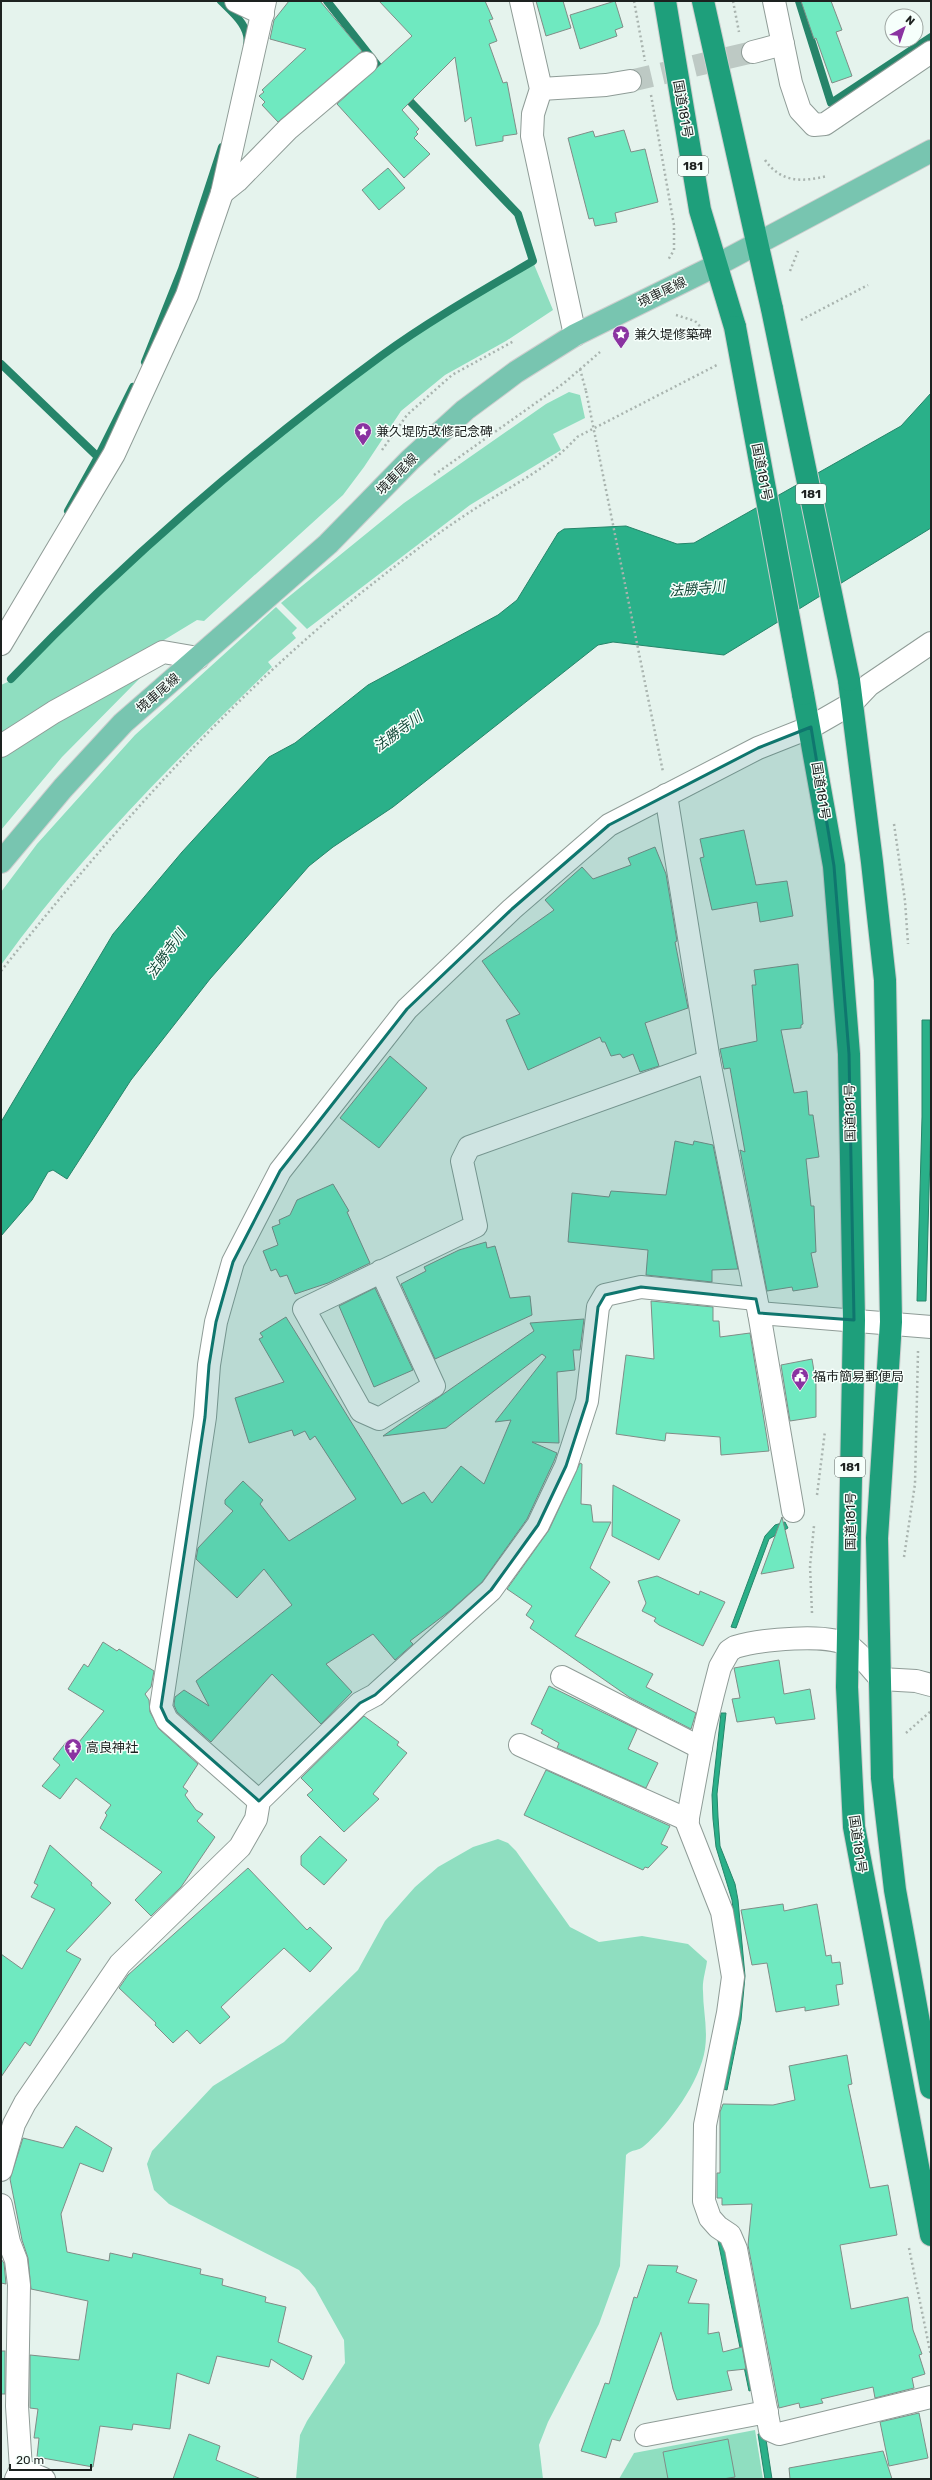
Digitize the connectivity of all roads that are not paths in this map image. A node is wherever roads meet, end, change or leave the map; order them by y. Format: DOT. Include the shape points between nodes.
graph roads {
  1 [pos="236,1"];
  2 [pos="521,1"];
  3 [pos="665,1"];
  4 [pos="702,1"];
  5 [pos="774,1"];
  6 [pos="264,7"];
  7 [pos="783,44"];
  8 [pos="753,52"];
  9 [pos="931,52"];
  10 [pos="366,63"];
  11 [pos="638,74"];
  12 [pos="541,89"];
  13 [pos="931,151"];
  14 [pos="222,193"];
  15 [pos="758,242"];
  16 [pos="715,266"];
  17 [pos="575,335"];
  18 [pos="931,643"];
  19 [pos="1,644"];
  20 [pos="198,658"];
  21 [pos="851,704"];
  22 [pos="811,727"];
  23 [pos="1,746"];
  24 [pos="666,795"];
  25 [pos="1,862"];
  26 [pos="709,1061"];
  27 [pos="381,1271"];
  28 [pos="758,1306"];
  29 [pos="854,1320"];
  30 [pos="891,1322"];
  31 [pos="931,1327"];
  32 [pos="793,1511"];
  33 [pos="849,1646"];
  34 [pos="562,1677"];
  35 [pos="881,1679"];
  36 [pos="931,1685"];
  37 [pos="520,1745"];
  38 [pos="701,1748"];
  39 [pos="259,1801"];
  40 [pos="688,1820"];
  41 [pos="931,2088"];
  42 [pos="1,2170"];
  43 [pos="1,2205"];
  44 [pos="931,2235"];
  45 [pos="931,2397"];
  46 [pos="9,2407"];
  47 [pos="767,2412"];
  48 [pos="646,2435"];
  49 [pos="19,2474"];
  50 [pos="44,2479"];
  1 -- 6 [label="street"];
  2 -- 12 [label="street"];
  3 -- 16 [label="highway, 国道181号 / 181" via="700,210"];
  4 -- 15 [label="highway, 国道181号 / 181"];
  5 -- 7 [label="street"];
  6 -- 14 [label="street"];
  7 -- 8 [label="street"];
  7 -- 9 [label="street" via="800,110 814,125 825,124"];
  10 -- 14 [label="street" via="288,129 238,181"];
  11 -- 12 [label="street" via="606,85"];
  12 -- 17 [label="street" via="533,114 532,136"];
  13 -- 15 [label="main road, 境車尾線"];
  14 -- 19 [label="street" via="187,295 114,454"];
  15 -- 16 [label="main road, 境車尾線"];
  15 -- 21 [label="highway, 国道181号 / 181, bridge" via="849,680"];
  16 -- 17 [label="main road, 境車尾線"];
  16 -- 22 [label="highway, 国道181号 / 181, bridge" via="735,327"];
  17 -- 20 [label="main road, 境車尾線" via="516,372 465,410 410,460 328,544"];
  18 -- 21 [label="street" via="869,685"];
  20 -- 23 [label="street" via="163,652 54,712"];
  20 -- 25 [label="main road, 境車尾線" via="124,723 63,788"];
  21 -- 22 [label="street"];
  21 -- 30 [label="highway, 国道181号 / 181" via="872,862 884,980"];
  22 -- 24 [label="street" via="758,748"];
  22 -- 29 [label="highway, 国道181号 / 181" via="834,866 849,1054"];
  24 -- 26 [label="street"];
  24 -- 39 [label="street" via="609,825 512,909 407,1009 280,1171 233,1262 216,1322 209,1365 205,1417 161,1707 167,1720"];
  26 -- 27 [label="street" via="469,1147 462,1161 476,1226"];
  26 -- 28 [label="street"];
  27 -- 27 [label="street" via="304,1309 361,1411 379,1419 434,1386"];
  28 -- 29 [label="street"];
  28 -- 32 [label="street"];
  28 -- 39 [label="street" via="641,1287 604,1295 598,1307 587,1401 566,1466 538,1525 491,1590 375,1695 360,1703"];
  29 -- 30 [label="street"];
  29 -- 33 [label="highway, 国道181号 / 181"];
  30 -- 31 [label="street"];
  30 -- 35 [label="highway, 国道181号 / 181" via="877,1538"];
  33 -- 35 [label="street"];
  33 -- 38 [label="street" via="834,1639 814,1637 735,1647 729,1651 720,1667"];
  33 -- 44 [label="highway, 国道181号 / 181" via="847,1687 854,1827"];
  34 -- 38 [label="street"];
  35 -- 36 [label="street" via="916,1681"];
  35 -- 41 [label="highway, 国道181号 / 181" via="882,1778 895,1890"];
  37 -- 40 [label="street"];
  38 -- 40 [label="street"];
  39 -- 42 [label="street" via="256,1819 240,1847 120,1964 88,2008 25,2103 14,2124"];
  40 -- 47 [label="street" via="693,1842 722,1912 732,1977 728,2013 705,2125 704,2201 710,2218 730,2235 736,2249"];
  43 -- 46 [label="street" via="8,2242 16,2260 19,2286"];
  45 -- 47 [label="street" via="779,2434 770,2430"];
  46 -- 49 [label="street"];
  47 -- 48 [label="street"];
  49 -- 50 [label="street"];
}
